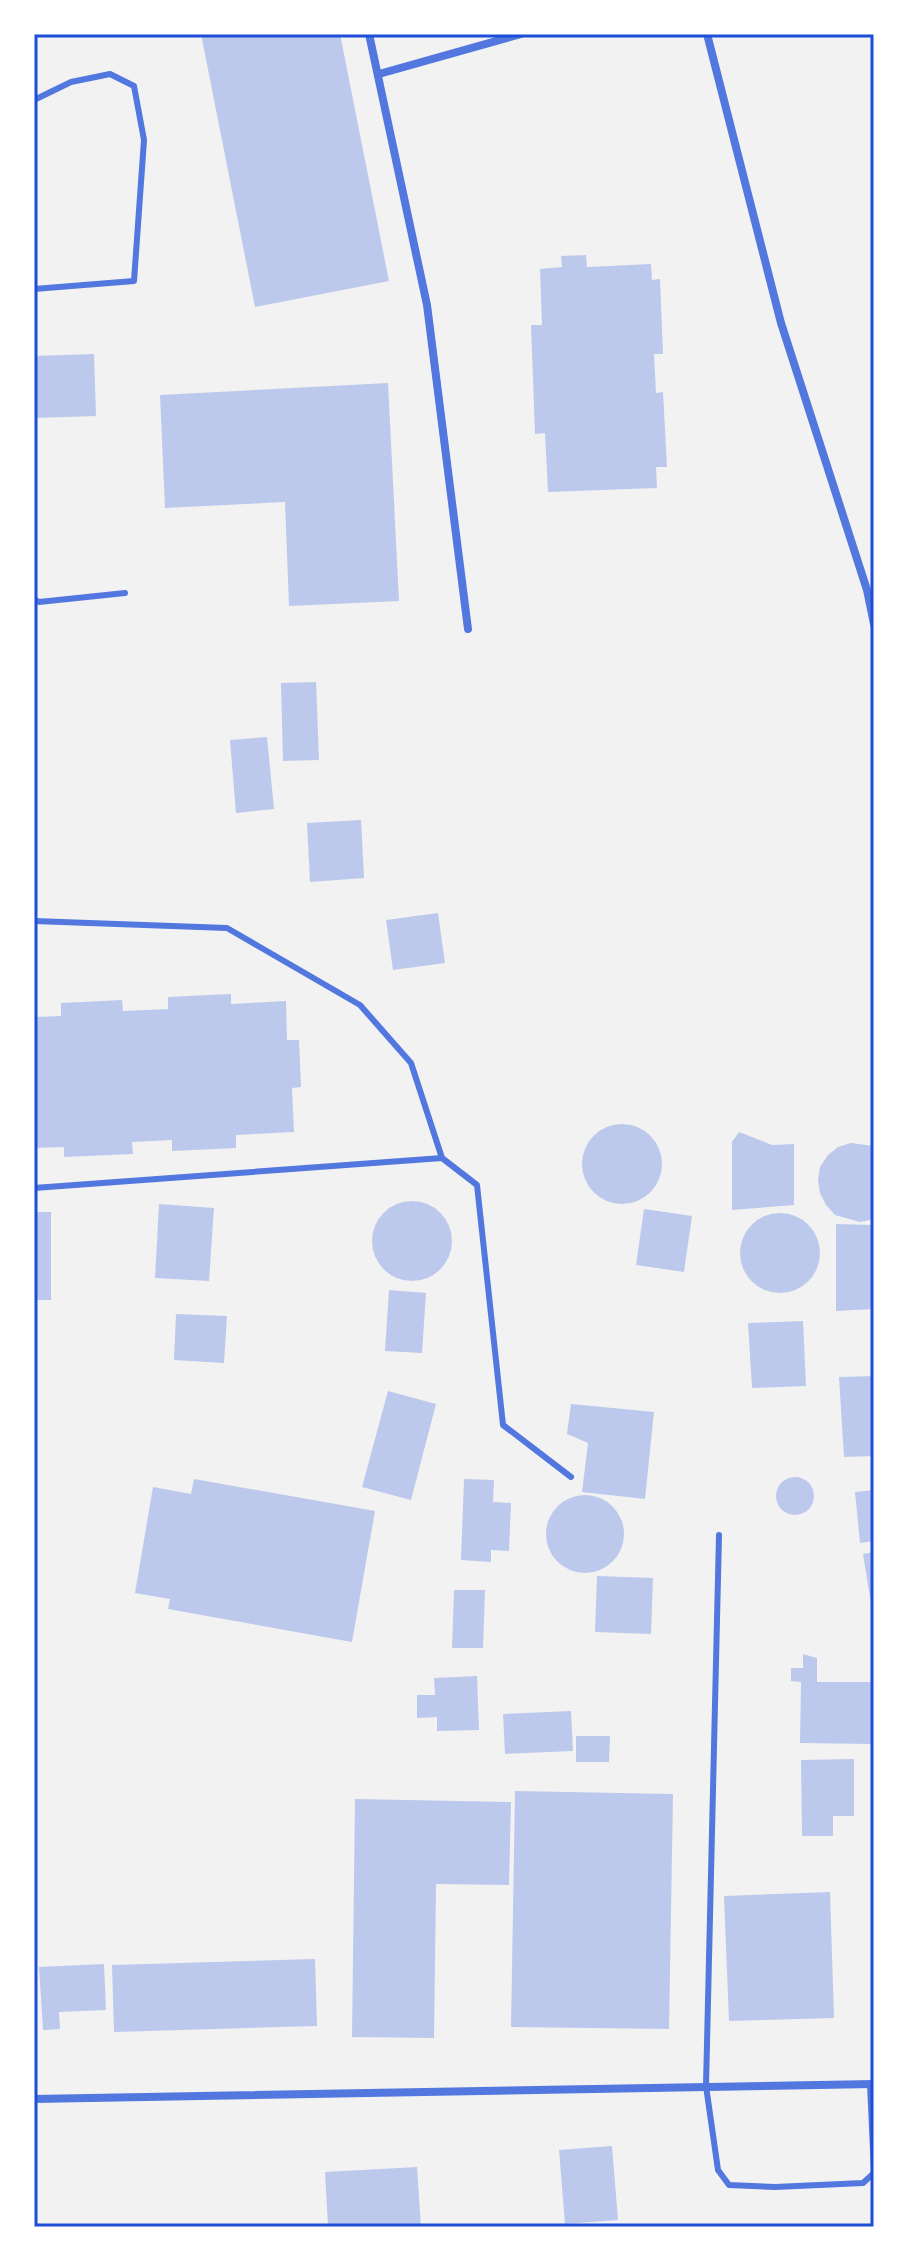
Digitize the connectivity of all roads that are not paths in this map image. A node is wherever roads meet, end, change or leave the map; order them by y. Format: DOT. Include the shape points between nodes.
graph roads {
  1 [pos="369,34"];
  2 [pos="521,34"];
  3 [pos="707,34"];
  4 [pos="379,74"];
  5 [pos="34,100"];
  6 [pos="34,289"];
  7 [pos="125,593"];
  8 [pos="34,599"];
  9 [pos="874,624"];
  10 [pos="468,629"];
  11 [pos="34,921"];
  12 [pos="442,1158"];
  13 [pos="34,1188"];
  14 [pos="571,1477"];
  15 [pos="719,1535"];
  16 [pos="872,2084"];
  17 [pos="706,2086"];
  18 [pos="34,2099"];
  19 [pos="874,2172"];
  1 -- 4 [label="street"];
  2 -- 4 [label="street"];
  3 -- 9 [label="street" via="781,323"];
  4 -- 10 [label="street" via="427,305"];
  5 -- 6 [label="lane" via="71,82 110,74 134,86 144,140 134,281"];
  7 -- 8 [label="lane"];
  11 -- 12 [label="lane" via="227,928 333,989 360,1005 411,1063"];
  12 -- 13 [label="lane"];
  12 -- 14 [label="lane" via="477,1185 503,1425"];
  15 -- 17 [label="lane"];
  16 -- 17 [label="street"];
  16 -- 19 [label="lane"];
  17 -- 18 [label="street"];
  17 -- 19 [label="lane" via="718,2170 729,2185 863,2183"];
}
